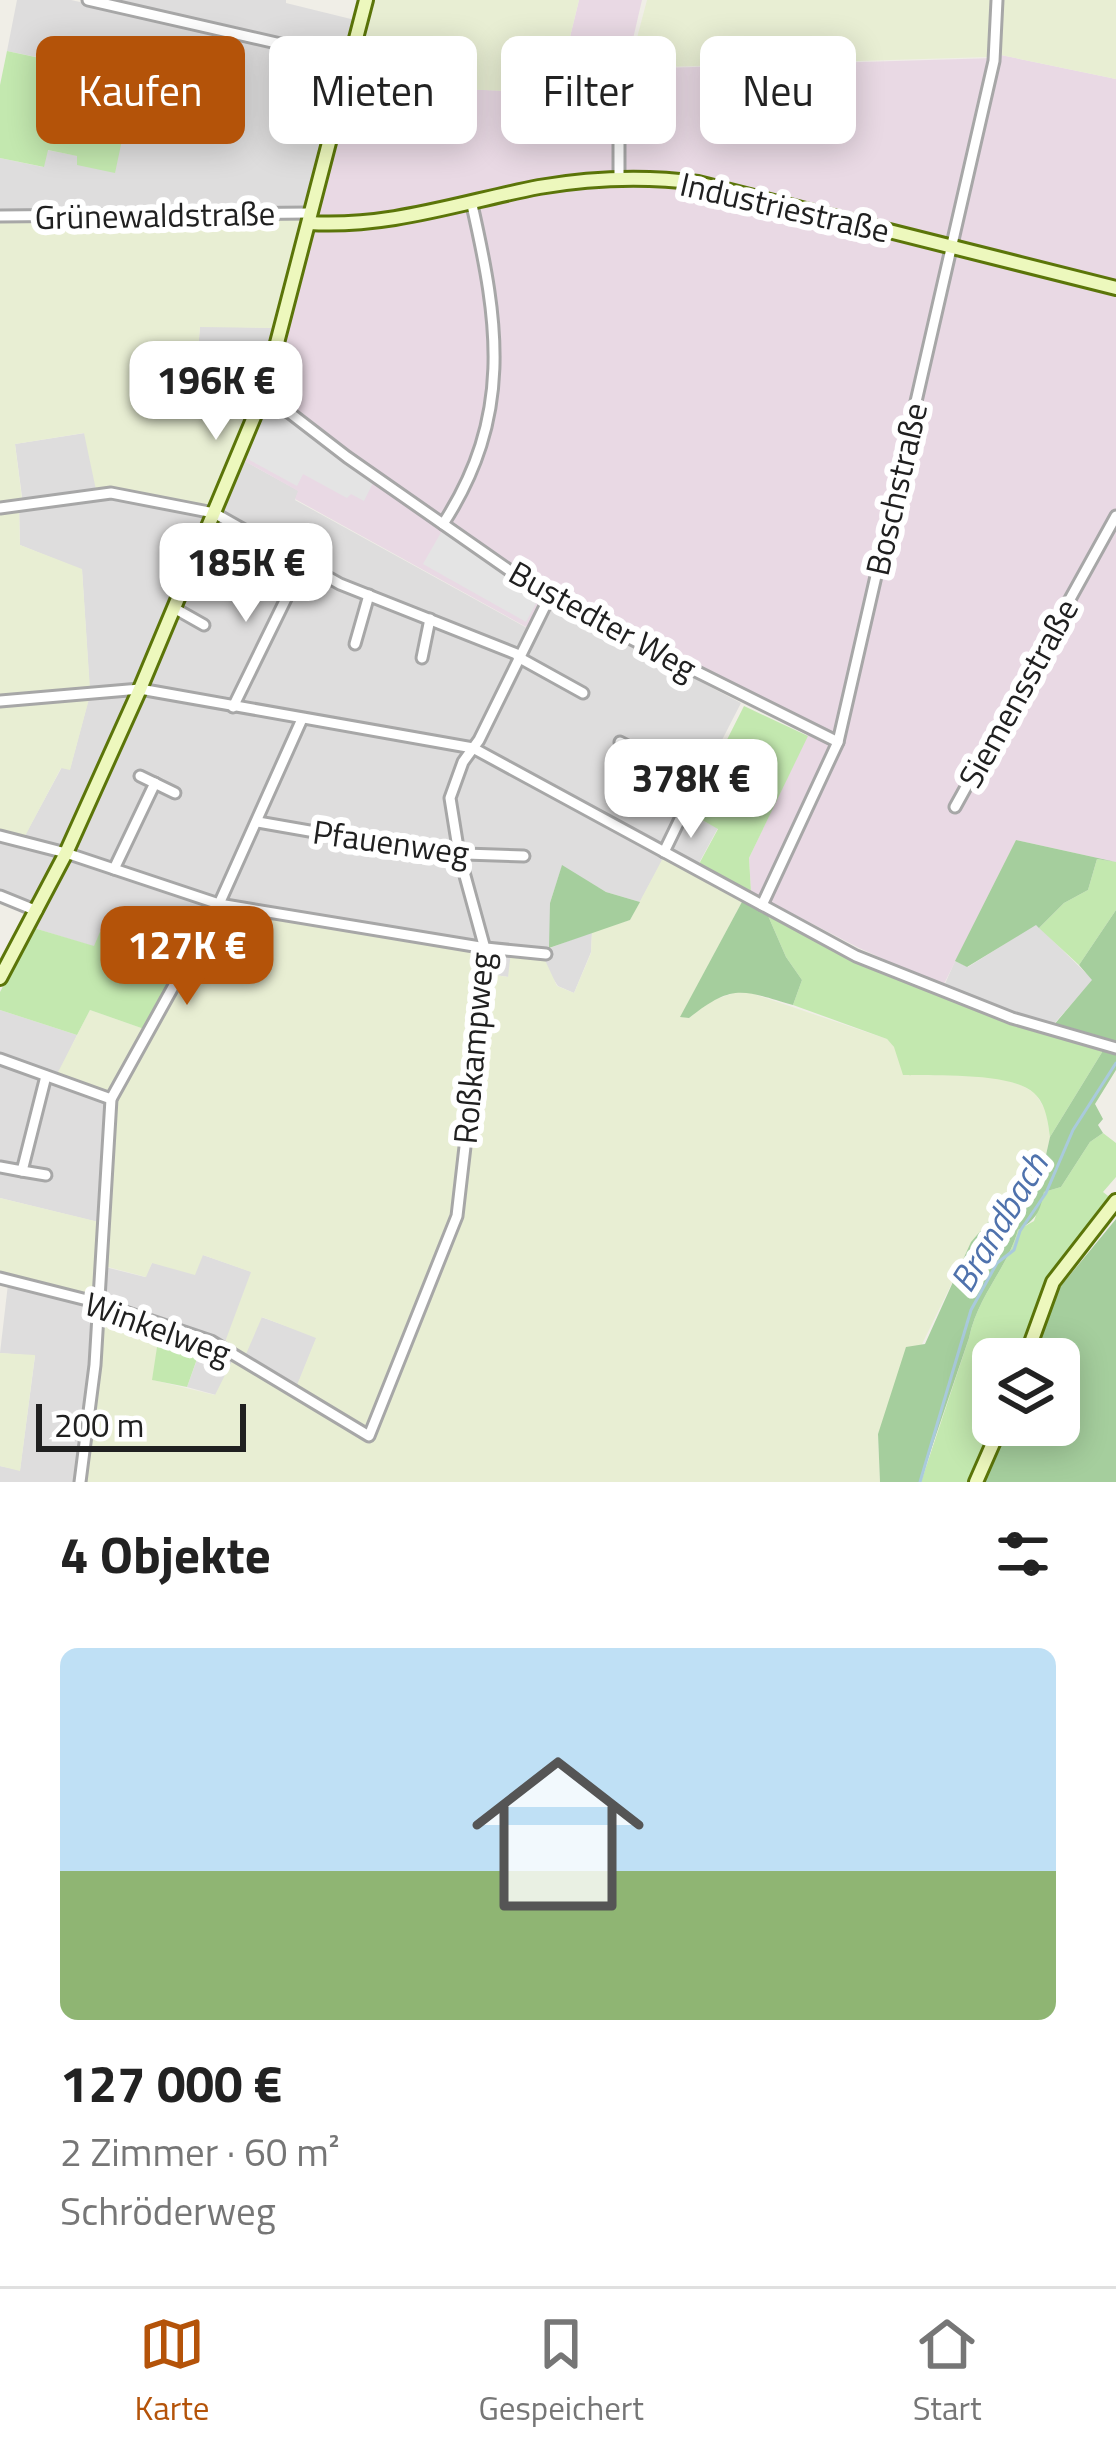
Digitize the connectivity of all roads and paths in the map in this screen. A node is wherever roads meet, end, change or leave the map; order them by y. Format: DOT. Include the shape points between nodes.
graph roads {
  1 [pos="88,0"];
  2 [pos="365,0"];
  3 [pos="997,0"];
  4 [pos="357,36"];
  5 [pos="269,41"];
  6 [pos="329,144"];
  7 [pos="619,144"];
  8 [pos="619,178"];
  9 [pos="472,205"];
  10 [pos="0,216"];
  11 [pos="310,218"];
  12 [pos="951,246"];
  13 [pos="1116,288"];
  14 [pos="264,393"];
  15 [pos="0,508"];
  16 [pos="214,513"];
  17 [pos="1116,516"];
  18 [pos="443,524"];
  19 [pos="303,564"];
  20 [pos="369,595"];
  21 [pos="549,598"];
  22 [pos="174,608"];
  23 [pos="430,619"];
  24 [pos="204,625"];
  25 [pos="355,644"];
  26 [pos="519,656"];
  27 [pos="422,658"];
  28 [pos="140,689"];
  29 [pos="583,693"];
  30 [pos="0,701"];
  31 [pos="233,706"];
  32 [pos="302,719"];
  33 [pos="620,742"];
  34 [pos="838,742"];
  35 [pos="473,748"];
  36 [pos="711,755"];
  37 [pos="140,776"];
  38 [pos="155,783"];
  39 [pos="697,783"];
  40 [pos="176,793"];
  41 [pos="956,807"];
  42 [pos="258,822"];
  43 [pos="0,836"];
  44 [pos="664,851"];
  45 [pos="65,853"];
  46 [pos="459,854"];
  47 [pos="524,856"];
  48 [pos="114,869"];
  49 [pos="0,896"];
  50 [pos="219,904"];
  51 [pos="762,905"];
  52 [pos="37,910"];
  53 [pos="486,948"];
  54 [pos="546,954"];
  55 [pos="0,978"];
  56 [pos="1115,1048"];
  57 [pos="0,1059"];
  58 [pos="46,1076"];
  59 [pos="111,1100"];
  60 [pos="0,1166"];
  61 [pos="22,1171"];
  62 [pos="46,1175"];
  63 [pos="1116,1201"];
  64 [pos="0,1278"];
  65 [pos="99,1303"];
  66 [pos="1033,1338"];
  67 [pos="369,1436"];
  68 [pos="992,1446"];
  69 [pos="80,1482"];
  70 [pos="976,1482"];
  1 -- 5 [label="street"];
  2 -- 4 [label="street"];
  3 -- 12 [label="street, Boschstraße" via="994,61"];
  6 -- 11 [label="street"];
  7 -- 8 [label="street"];
  8 -- 9 [label="street, Industriestraße"];
  8 -- 12 [label="street, Industriestraße" via="698,183"];
  9 -- 11 [label="street, Industriestraße" via="382,220"];
  9 -- 18 [label="street" via="493,302 495,377 474,467"];
  10 -- 11 [label="street, Grünewaldstraße"];
  11 -- 14 [label="street"];
  12 -- 13 [label="street, Industriestraße"];
  12 -- 34 [label="street, Boschstraße"];
  14 -- 16 [label="street"];
  14 -- 18 [label="street, Bustedter Weg"];
  15 -- 16 [label="street" via="111,493"];
  16 -- 19 [label="street"];
  16 -- 22 [label="street"];
  17 -- 41 [label="street, Siemensstraße"];
  18 -- 21 [label="street, Bustedter Weg"];
  19 -- 20 [label="street"];
  19 -- 31 [label="street"];
  20 -- 23 [label="street"];
  20 -- 25 [label="street"];
  21 -- 26 [label="street, Roßkampweg"];
  21 -- 34 [label="street, Bustedter Weg"];
  22 -- 24 [label="street"];
  22 -- 28 [label="street"];
  23 -- 26 [label="street"];
  23 -- 27 [label="street"];
  26 -- 29 [label="street"];
  26 -- 35 [label="street, Roßkampweg"];
  28 -- 30 [label="street"];
  28 -- 31 [label="street"];
  28 -- 45 [label="street"];
  31 -- 32 [label="street"];
  32 -- 35 [label="street"];
  32 -- 42 [label="street"];
  33 -- 39 [label="street"];
  34 -- 51 [label="street, Boschstraße"];
  35 -- 44 [label="street"];
  35 -- 46 [label="street, Roßkampweg" via="450,798"];
  36 -- 39 [label="street"];
  37 -- 38 [label="street"];
  38 -- 40 [label="street"];
  38 -- 48 [label="street"];
  39 -- 44 [label="street"];
  42 -- 46 [label="street, Pfauenweg"];
  42 -- 50 [label="street"];
  43 -- 45 [label="street"];
  44 -- 51 [label="street"];
  45 -- 48 [label="street"];
  45 -- 52 [label="street"];
  46 -- 47 [label="street, Pfauenweg"];
  46 -- 53 [label="street, Roßkampweg"];
  48 -- 50 [label="street"];
  49 -- 52 [label="street"];
  50 -- 53 [label="street"];
  50 -- 59 [label="street"];
  51 -- 56 [label="street" via="951,995"];
  52 -- 55 [label="street"];
  53 -- 54 [label="street"];
  53 -- 67 [label="street, Roßkampweg" via="458,1216"];
  57 -- 58 [label="street"];
  58 -- 59 [label="street"];
  58 -- 61 [label="street"];
  59 -- 65 [label="street"];
  60 -- 61 [label="street"];
  61 -- 62 [label="street"];
  63 -- 66 [label="street" via="1053,1282"];
  64 -- 65 [label="street, Winkelweg"];
  65 -- 67 [label="street, Winkelweg" via="211,1341"];
  65 -- 69 [label="street"];
  68 -- 70 [label="street"];
}
